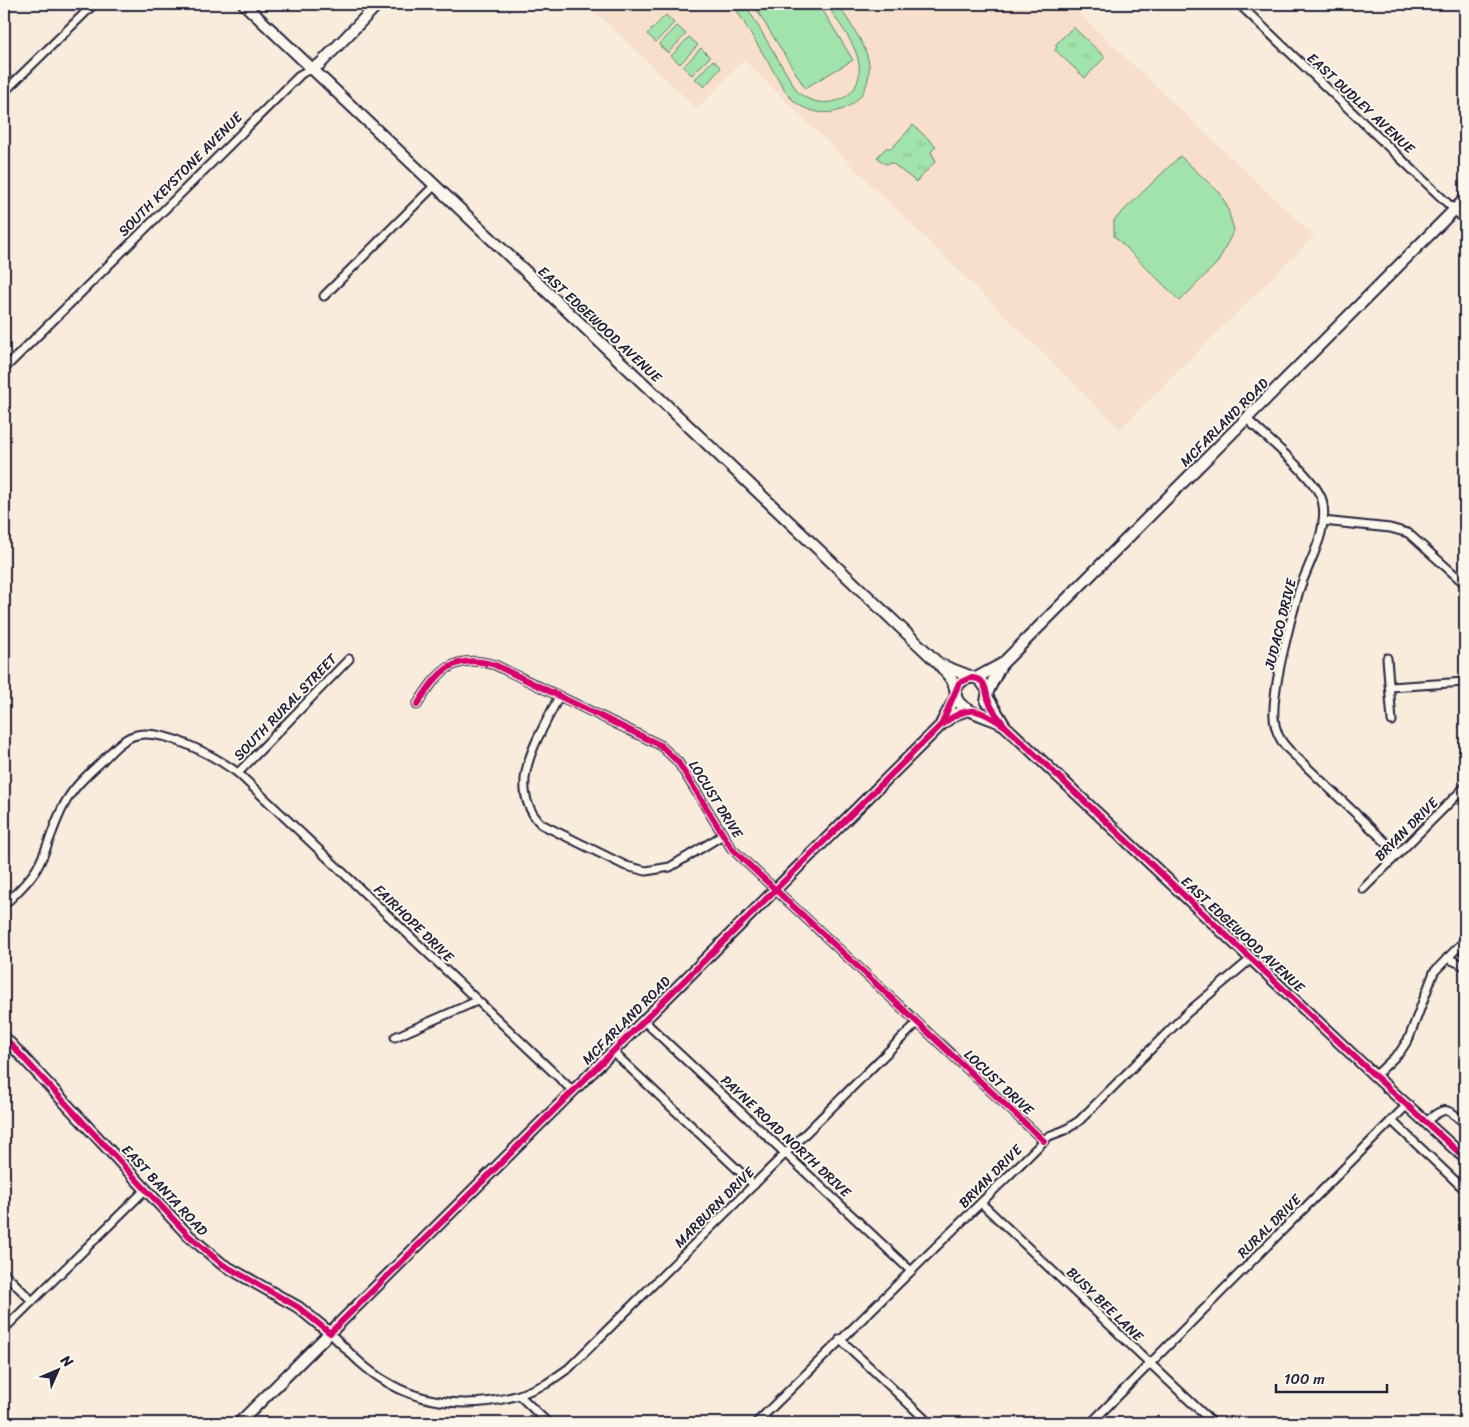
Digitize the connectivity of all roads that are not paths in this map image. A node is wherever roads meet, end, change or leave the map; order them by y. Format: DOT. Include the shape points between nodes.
graph roads {
  1 [pos="94,4"];
  2 [pos="244,4"];
  3 [pos="378,4"];
  4 [pos="1239,4"];
  5 [pos="310,69"];
  6 [pos="4,92"];
  7 [pos="434,186"];
  8 [pos="1465,199"];
  9 [pos="1455,209"];
  10 [pos="1465,220"];
  11 [pos="324,296"];
  12 [pos="4,369"];
  13 [pos="1247,419"];
  14 [pos="1323,521"];
  15 [pos="1465,584"];
  16 [pos="1387,658"];
  17 [pos="349,659"];
  18 [pos="940,664"];
  19 [pos="1002,664"];
  20 [pos="973,678"];
  21 [pos="1465,682"];
  22 [pos="1390,687"];
  23 [pos="956,693"];
  24 [pos="988,695"];
  25 [pos="559,696"];
  26 [pos="417,705"];
  27 [pos="970,710"];
  28 [pos="1392,721"];
  29 [pos="941,725"];
  30 [pos="1005,726"];
  31 [pos="238,773"];
  32 [pos="1465,787"];
  33 [pos="723,835"];
  34 [pos="1398,854"];
  35 [pos="776,889"];
  36 [pos="1363,889"];
  37 [pos="4,905"];
  38 [pos="1465,940"];
  39 [pos="1447,958"];
  40 [pos="1251,959"];
  41 [pos="1465,966"];
  42 [pos="477,1001"];
  43 [pos="644,1021"];
  44 [pos="917,1023"];
  45 [pos="4,1037"];
  46 [pos="395,1037"];
  47 [pos="612,1052"];
  48 [pos="1375,1076"];
  49 [pos="573,1091"];
  50 [pos="1407,1105"];
  51 [pos="1392,1121"];
  52 [pos="1426,1122"];
  53 [pos="1465,1124"];
  54 [pos="1044,1141"];
  55 [pos="786,1153"];
  56 [pos="1465,1158"];
  57 [pos="754,1185"];
  58 [pos="146,1189"];
  59 [pos="1465,1190"];
  60 [pos="981,1204"];
  61 [pos="911,1271"];
  62 [pos="4,1273"];
  63 [pos="32,1301"];
  64 [pos="4,1329"];
  65 [pos="330,1333"];
  66 [pos="840,1338"];
  67 [pos="1149,1364"];
  68 [pos="519,1395"];
  69 [pos="239,1423"];
  70 [pos="548,1423"];
  71 [pos="756,1423"];
  72 [pos="929,1423"];
  73 [pos="1091,1423"];
  74 [pos="1213,1423"];
  1 -- 6 [label="street"];
  2 -- 5 [label="street, EAST EDGEWOOD AVENUE"];
  3 -- 5 [label="street, SOUTH KEYSTONE AVENUE" via="317,66"];
  4 -- 9 [label="street, EAST DUDLEY AVENUE"];
  5 -- 7 [label="street, EAST EDGEWOOD AVENUE"];
  5 -- 12 [label="street, SOUTH KEYSTONE AVENUE" via="301,74"];
  7 -- 11 [label="street"];
  7 -- 18 [label="street, EAST EDGEWOOD AVENUE"];
  8 -- 9 [label="street, MCFARLAND ROAD"];
  9 -- 10 [label="street, EAST DUDLEY AVENUE"];
  9 -- 13 [label="street, MCFARLAND ROAD"];
  13 -- 14 [label="street" via="1312,483 1322,500"];
  13 -- 19 [label="street, MCFARLAND ROAD"];
  14 -- 15 [label="street" via="1405,532 1416,538"];
  14 -- 34 [label="street, JUDACO DRIVE" via="1299,591 1280,671 1274,716 1278,735 1288,749"];
  16 -- 22 [label="street"];
  17 -- 31 [label="street, SOUTH RURAL STREET"];
  18 -- 20 [label="street, EAST EDGEWOOD AVENUE"];
  18 -- 23 [label="street, EAST EDGEWOOD AVENUE" via="952,680"];
  19 -- 20 [label="street, MCFARLAND ROAD"];
  19 -- 24 [label="street, MCFARLAND ROAD"];
  20 -- 23 [label="street" via="959,684"];
  20 -- 24 [label="street, EAST EDGEWOOD AVENUE" via="985,684"];
  21 -- 22 [label="street"];
  22 -- 28 [label="street"];
  23 -- 27 [label="street, EAST EDGEWOOD AVENUE" via="961,706"];
  23 -- 29 [label="street, MCFARLAND ROAD"];
  24 -- 27 [label="street" via="982,706"];
  24 -- 30 [label="street, EAST EDGEWOOD AVENUE"];
  25 -- 26 [label="street, LOCUST DRIVE" via="495,665 471,661 454,664 442,671"];
  25 -- 33 [label="street, LOCUST DRIVE" via="653,740 668,752 678,762"];
  25 -- 33 [label="street" via="524,777 526,801 541,824 626,866 646,871 670,867"];
  27 -- 29 [label="street, MCFARLAND ROAD" via="956,714"];
  27 -- 30 [label="street, EAST EDGEWOOD AVENUE"];
  29 -- 35 [label="street, MCFARLAND ROAD"];
  30 -- 40 [label="street, EAST EDGEWOOD AVENUE"];
  31 -- 37 [label="street, FAIRHOPE DRIVE" via="213,757 156,734 139,734 124,741 71,793 37,867"];
  31 -- 42 [label="street, FAIRHOPE DRIVE"];
  32 -- 34 [label="street, BRYAN DRIVE"];
  33 -- 35 [label="street, LOCUST DRIVE" via="732,849"];
  34 -- 36 [label="street, BRYAN DRIVE"];
  35 -- 43 [label="street, MCFARLAND ROAD"];
  35 -- 44 [label="street, LOCUST DRIVE"];
  38 -- 39 [label="street"];
  39 -- 41 [label="street"];
  39 -- 48 [label="street" via="1429,980 1409,1038 1400,1052"];
  40 -- 48 [label="street, EAST EDGEWOOD AVENUE"];
  40 -- 54 [label="street, BRYAN DRIVE" via="1187,1013 1079,1121"];
  42 -- 46 [label="street"];
  42 -- 49 [label="street, FAIRHOPE DRIVE"];
  43 -- 47 [label="street, MCFARLAND ROAD"];
  43 -- 55 [label="street, PAYNE ROAD NORTH DRIVE"];
  44 -- 54 [label="street, LOCUST DRIVE"];
  44 -- 55 [label="street, MARBURN DRIVE"];
  45 -- 58 [label="street, EAST BANTA ROAD"];
  47 -- 49 [label="street, MCFARLAND ROAD"];
  47 -- 57 [label="street"];
  48 -- 50 [label="street, EAST EDGEWOOD AVENUE"];
  49 -- 65 [label="street, MCFARLAND ROAD"];
  50 -- 51 [label="street, RURAL DRIVE"];
  50 -- 52 [label="street, EAST EDGEWOOD AVENUE"];
  51 -- 59 [label="street"];
  51 -- 67 [label="street, RURAL DRIVE"];
  52 -- 53 [label="street" via="1436,1112 1445,1110"];
  52 -- 56 [label="street, EAST EDGEWOOD AVENUE"];
  54 -- 60 [label="street, BRYAN DRIVE"];
  55 -- 57 [label="street, MARBURN DRIVE"];
  55 -- 61 [label="street, PAYNE ROAD NORTH DRIVE"];
  57 -- 68 [label="street, MARBURN DRIVE" via="569,1368 546,1384"];
  58 -- 63 [label="street"];
  58 -- 65 [label="street, EAST BANTA ROAD" via="214,1258 298,1307"];
  60 -- 61 [label="street, BRYAN DRIVE"];
  60 -- 67 [label="street, BUSY BEE LANE"];
  61 -- 66 [label="street, BRYAN DRIVE"];
  62 -- 63 [label="street"];
  63 -- 64 [label="street"];
  65 -- 68 [label="street, EAST BANTA ROAD" via="373,1374 416,1396 440,1402 468,1403"];
  65 -- 69 [label="street, MCFARLAND ROAD"];
  66 -- 71 [label="street, BRYAN DRIVE"];
  66 -- 72 [label="street"];
  67 -- 73 [label="street, RURAL DRIVE"];
  67 -- 74 [label="street, BUSY BEE LANE"];
  68 -- 70 [label="street"];
}
